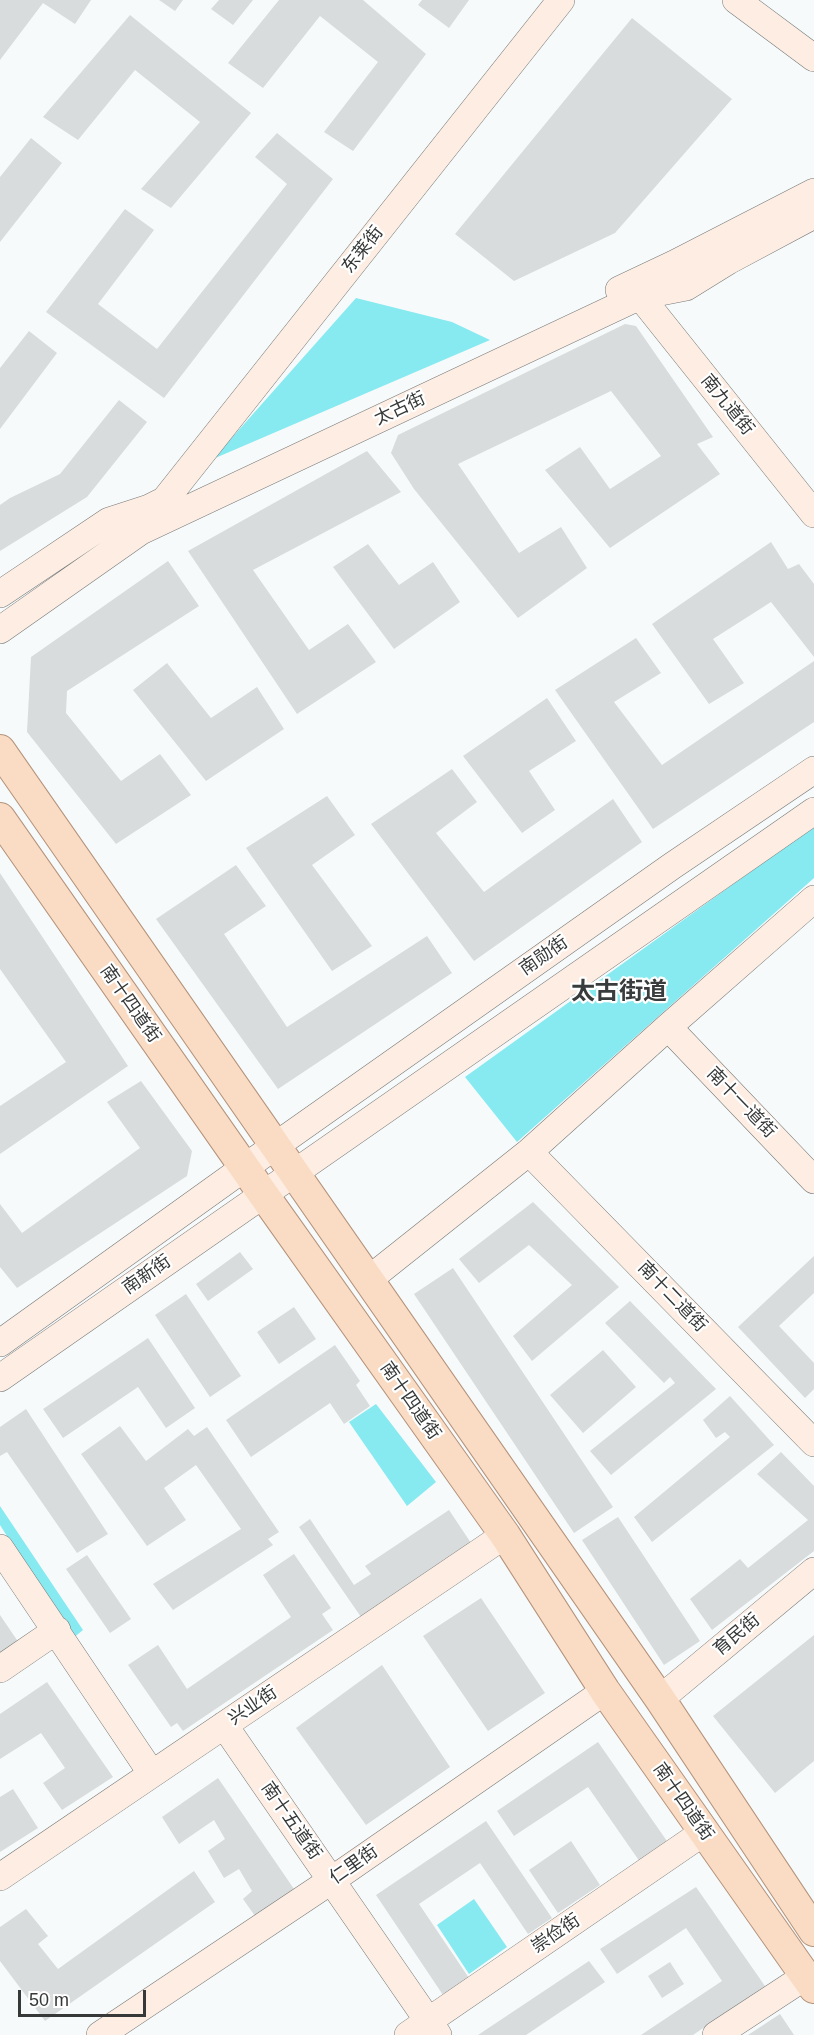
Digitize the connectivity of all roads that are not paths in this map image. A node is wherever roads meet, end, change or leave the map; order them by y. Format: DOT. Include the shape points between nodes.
graph roads {
  1 [pos="561,0"];
  2 [pos="736,0"];
  3 [pos="814,58"];
  4 [pos="814,192"];
  5 [pos="814,215"];
  6 [pos="640,296"];
  7 [pos="164,501"];
  8 [pos="814,514"];
  9 [pos="0,594"];
  10 [pos="0,630"];
  11 [pos="0,750"];
  12 [pos="814,770"];
  13 [pos="814,811"];
  14 [pos="0,818"];
  15 [pos="814,899"];
  16 [pos="668,1027"];
  17 [pos="276,1145"];
  18 [pos="529,1152"];
  19 [pos="244,1168"];
  20 [pos="294,1172"];
  21 [pos="814,1180"];
  22 [pos="263,1194"];
  23 [pos="369,1280"];
  24 [pos="0,1343"];
  25 [pos="0,1378"];
  26 [pos="814,1443"];
  27 [pos="506,1535"];
  28 [pos="0,1548"];
  29 [pos="814,1571"];
  30 [pos="57,1630"];
  31 [pos="0,1668"];
  32 [pos="604,1691"];
  33 [pos="660,1699"];
  34 [pos="224,1725"];
  35 [pos="152,1774"];
  36 [pos="704,1832"];
  37 [pos="0,1877"];
  38 [pos="332,1880"];
  39 [pos="814,1931"];
  40 [pos="810,1982"];
  41 [pos="425,2030"];
  42 [pos="100,2035"];
  43 [pos="716,2035"];
  1 -- 7 [label="main road, 东莱街"];
  2 -- 3 [label="main road"];
  4 -- 7 [label="main road, 太古街" via="674,264"];
  5 -- 6 [label="main road, 太古街" via="686,287"];
  6 -- 8 [label="main road, 南九道街"];
  6 -- 10 [label="main road, 太古街" via="141,531"];
  7 -- 9 [label="main road, 太古街" via="109,521"];
  11 -- 17 [label="main road"];
  12 -- 17 [label="main road, 南勋街"];
  13 -- 20 [label="main road, 南勋街"];
  14 -- 19 [label="main road, 南十四道街"];
  15 -- 16 [label="main road"];
  16 -- 18 [label="main road"];
  16 -- 21 [label="main road, 南十一道街"];
  17 -- 19 [label="main road, 南新街"];
  17 -- 20 [label="main road"];
  18 -- 23 [label="main road"];
  18 -- 26 [label="main road, 南十二道街"];
  19 -- 22 [label="main road, 南十四道街"];
  19 -- 24 [label="main road, 南新街"];
  20 -- 22 [label="main road, 南新街"];
  20 -- 23 [label="main road"];
  22 -- 25 [label="main road, 南新街"];
  22 -- 27 [label="main road, 南十四道街"];
  23 -- 33 [label="main road"];
  27 -- 32 [label="main road, 南十四道街"];
  27 -- 34 [label="main road, 兴业街"];
  28 -- 30 [label="main road"];
  29 -- 33 [label="main road, 育民街"];
  30 -- 31 [label="main road"];
  30 -- 35 [label="main road"];
  32 -- 36 [label="main road, 南十四道街"];
  32 -- 38 [label="main road, 仁里街"];
  33 -- 39 [label="main road"];
  34 -- 35 [label="main road, 兴业街"];
  34 -- 38 [label="main road, 南十五道街"];
  35 -- 37 [label="main road, 兴业街"];
  36 -- 40 [label="main road, 南十四道街"];
  36 -- 41 [label="main road, 崇俭街"];
  38 -- 41 [label="main road, 南十五道街"];
  38 -- 42 [label="main road, 仁里街"];
  40 -- 43 [label="main road"];
}
